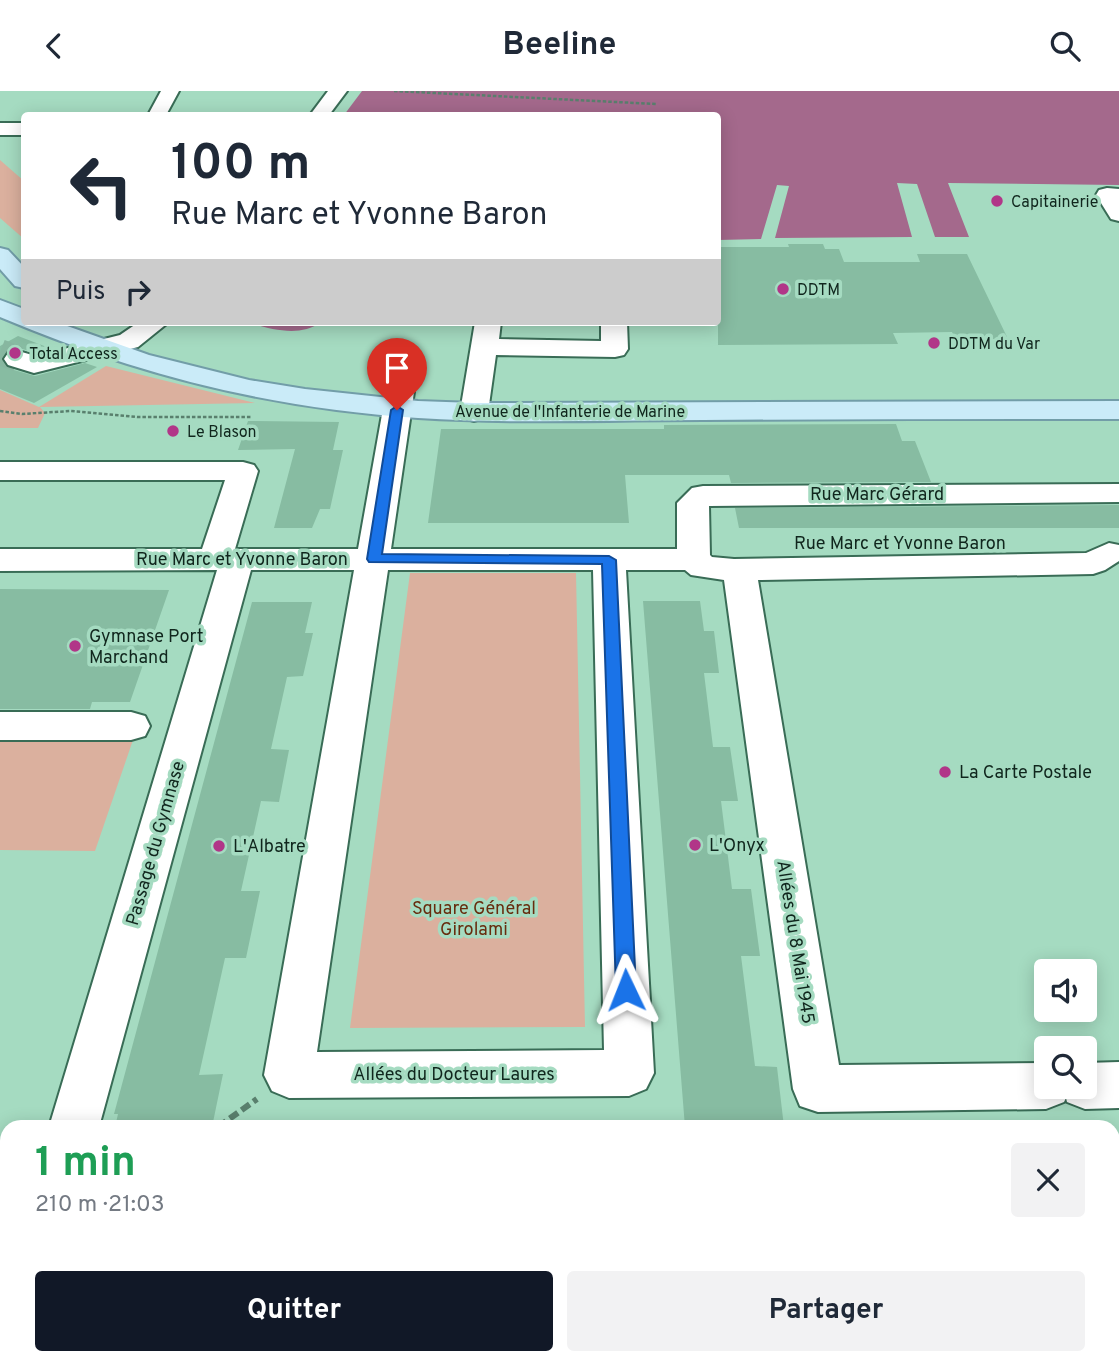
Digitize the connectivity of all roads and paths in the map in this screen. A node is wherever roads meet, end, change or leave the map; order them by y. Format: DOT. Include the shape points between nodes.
graph roads {
  1 [pos="170,91"];
  2 [pos="338,91"];
  3 [pos="394,91"];
  4 [pos="656,104"];
  5 [pos="159,112"];
  6 [pos="321,112"];
  7 [pos="0,129"];
  8 [pos="21,129"];
  9 [pos="1119,195"];
  10 [pos="1119,214"];
  11 [pos="0,255"];
  12 [pos="21,278"];
  13 [pos="43,326"];
  14 [pos="93,326"];
  15 [pos="150,326"];
  16 [pos="614,326"];
  17 [pos="486,335"];
  18 [pos="129,341"];
  19 [pos="99,348"];
  20 [pos="0,381"];
  21 [pos="1119,392"];
  22 [pos="399,401"];
  23 [pos="475,403"];
  24 [pos="1119,410"];
  25 [pos="0,411"];
  26 [pos="260,417"];
  27 [pos="0,471"];
  28 [pos="1119,493"];
  29 [pos="0,559"];
  30 [pos="226,559"];
  31 [pos="374,559"];
  32 [pos="693,559"];
  33 [pos="609,560"];
  34 [pos="1116,560"];
  35 [pos="739,570"];
  36 [pos="0,726"];
  37 [pos="131,726"];
  38 [pos="1119,1085"];
  39 [pos="1034,1086"];
  40 [pos="1097,1086"];
  41 [pos="76,1120"];
  1 -- 5 [label="street"];
  2 -- 6 [label="street"];
  3 -- 4 [label="path"];
  7 -- 8 [label="street"];
  9 -- 10 [label="street" via="1107,195"];
  11 -- 12 [label="main road"];
  13 -- 19 [label="main road, Avenue de l'Infanterie de Marine"];
  14 -- 18 [label="main road, Avenue de l'Infanterie de Marine"];
  15 -- 18 [label="street"];
  16 -- 17 [label="street" via="615,349"];
  17 -- 23 [label="street"];
  18 -- 19 [label="street"];
  18 -- 22 [label="main road, Avenue de l'Infanterie de Marine" via="238,370"];
  19 -- 20 [label="street" via="26,362"];
  19 -- 22 [label="main road, Avenue de l'Infanterie de Marine" via="275,393"];
  21 -- 23 [label="main road, Avenue de l'Infanterie de Marine"];
  22 -- 23 [label="main road, Avenue de l'Infanterie de Marine"];
  22 -- 31 [label="street"];
  23 -- 24 [label="main road, Avenue de l'Infanterie de Marine"];
  25 -- 26 [label="path"];
  27 -- 30 [label="street, Passage du Gymnase" via="243,471"];
  28 -- 32 [label="street, Rue Marc Gérard" via="703,495 693,503"];
  29 -- 30 [label="street, Rue Marc et Yvonne Baron"];
  30 -- 31 [label="street, Rue Marc et Yvonne Baron"];
  30 -- 41 [label="street, Passage du Gymnase"];
  31 -- 33 [label="street, Rue Marc et Yvonne Baron"];
  31 -- 33 [label="street, Allées du Docteur Laures" via="289,1075 629,1073"];
  32 -- 33 [label="street, Rue Marc et Yvonne Baron"];
  32 -- 34 [label="street, Rue Marc et Yvonne Baron" via="703,548 728,544 1083,543"];
  32 -- 35 [label="street, Rue Marc et Yvonne Baron" via="703,567"];
  34 -- 35 [label="street, Rue Marc et Yvonne Baron"];
  35 -- 39 [label="street, Allées du 8 Mai 1945" via="818,1089"];
  36 -- 37 [label="street"];
  38 -- 40 [label="street"];
}
